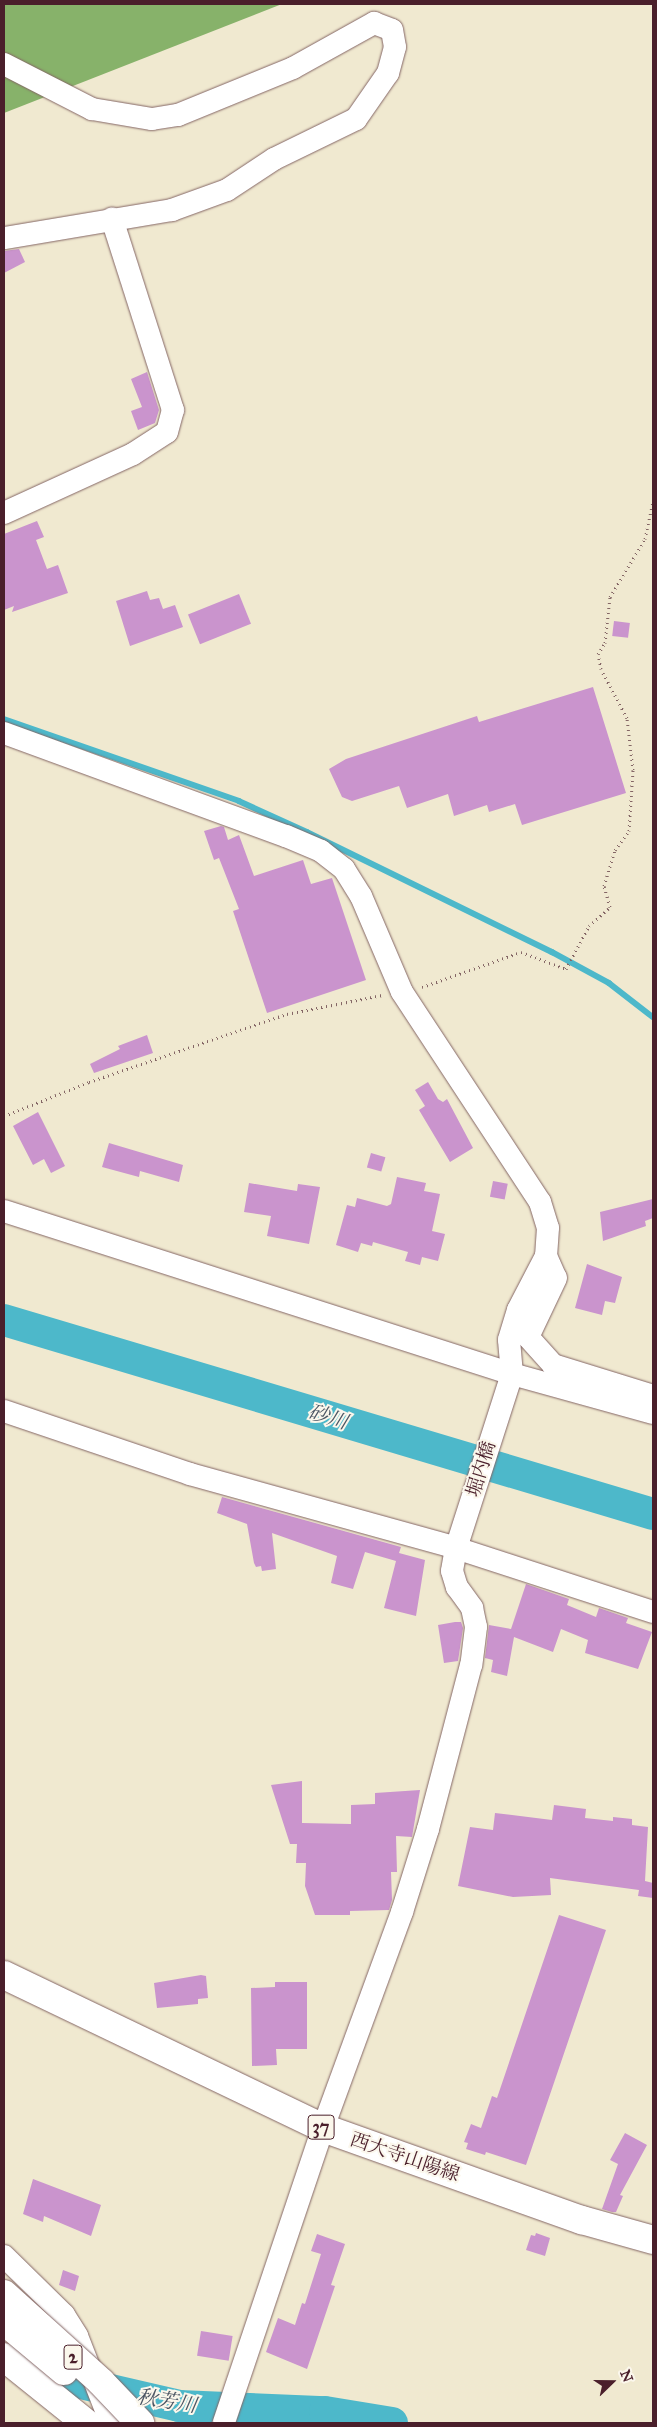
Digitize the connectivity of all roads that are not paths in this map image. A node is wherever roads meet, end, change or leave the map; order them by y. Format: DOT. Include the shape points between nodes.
graph roads {
  1 [pos="4,64"];
  2 [pos="112,219"];
  3 [pos="4,238"];
  4 [pos="4,513"];
  5 [pos="4,733"];
  6 [pos="4,1211"];
  7 [pos="546,1256"];
  8 [pos="509,1381"];
  9 [pos="653,1396"];
  10 [pos="4,1412"];
  11 [pos="653,1413"];
  12 [pos="456,1548"];
  13 [pos="653,1612"];
  14 [pos="4,1975"];
  15 [pos="324,2128"];
  16 [pos="653,2240"];
  17 [pos="4,2256"];
  18 [pos="4,2294"];
  19 [pos="4,2321"];
  20 [pos="4,2357"];
  21 [pos="4,2377"];
  22 [pos="110,2420"];
  23 [pos="71,2423"];
  24 [pos="140,2423"];
  25 [pos="224,2423"];
  1 -- 2 [label="street" via="92,109 152,120 178,115 293,68 374,23 392,30 396,47 388,73 356,119 274,159 227,190 172,210"];
  2 -- 3 [label="street"];
  2 -- 4 [label="street" via="173,410 167,432 133,454"];
  5 -- 7 [label="street" via="155,787 321,852 344,869 361,896 402,992 540,1202 548,1228"];
  6 -- 8 [label="street"];
  7 -- 8 [label="street" via="518,1310 509,1340"];
  7 -- 9 [label="street" via="556,1278 528,1337 553,1366"];
  8 -- 11 [label="street"];
  8 -- 12 [label="street, 堀内橋"];
  10 -- 12 [label="street" via="190,1474"];
  12 -- 13 [label="street"];
  12 -- 15 [label="street, 堀内橋" via="452,1570 458,1587 472,1608 476,1627 471,1665 402,1912"];
  14 -- 15 [label="main road, 西大寺山陽線 / 37"];
  15 -- 16 [label="main road, 西大寺山陽線 / 37" via="582,2220"];
  15 -- 25 [label="street, 堀内橋"];
  17 -- 22 [label="street, bridge" via="64,2315 77,2336"];
  18 -- 24 [label="main road, 2, bridge" via="101,2382"];
  19 -- 22 [label="main road, 2, bridge"];
  20 -- 22 [label="main road, 2"];
  21 -- 23 [label="main road"];
}
